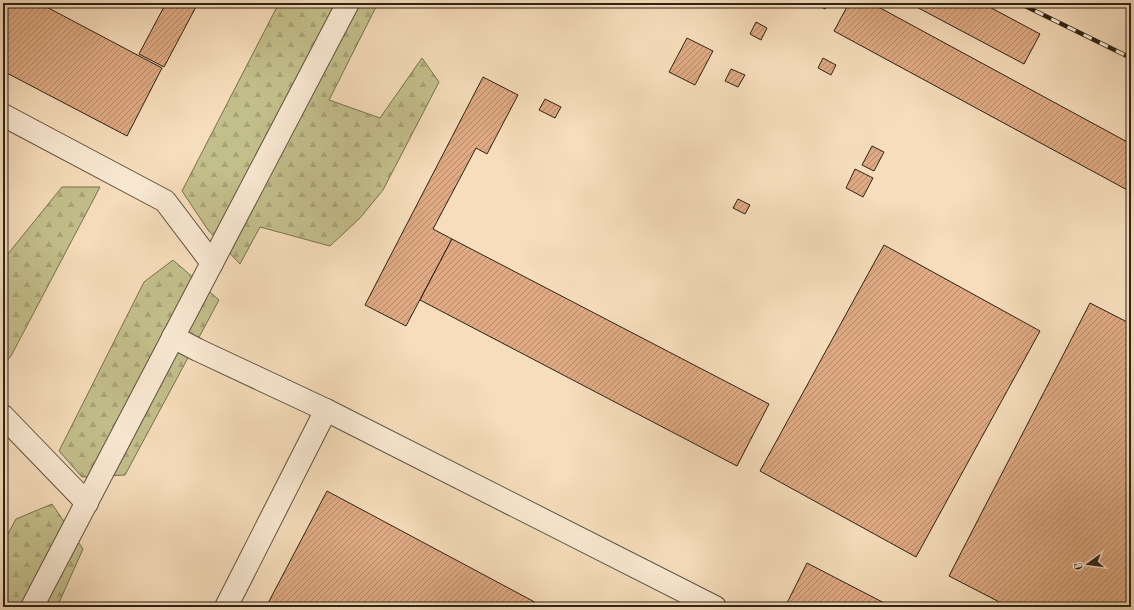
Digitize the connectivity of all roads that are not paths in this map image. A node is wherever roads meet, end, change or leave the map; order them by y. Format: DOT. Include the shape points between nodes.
graph roads {
  1 [pos="348,3"];
  2 [pos="3,115"];
  3 [pos="212,263"];
  4 [pos="173,337"];
  5 [pos="326,410"];
  6 [pos="3,416"];
  7 [pos="87,503"];
  8 [pos="32,607"];
  9 [pos="226,607"];
  10 [pos="715,607"];
  1 -- 3 [label="street"];
  2 -- 3 [label="street" via="164,201"];
  3 -- 4 [label="street"];
  4 -- 5 [label="street"];
  4 -- 7 [label="street"];
  5 -- 9 [label="street"];
  5 -- 10 [label="street"];
  6 -- 7 [label="street"];
  7 -- 8 [label="street"];
}
